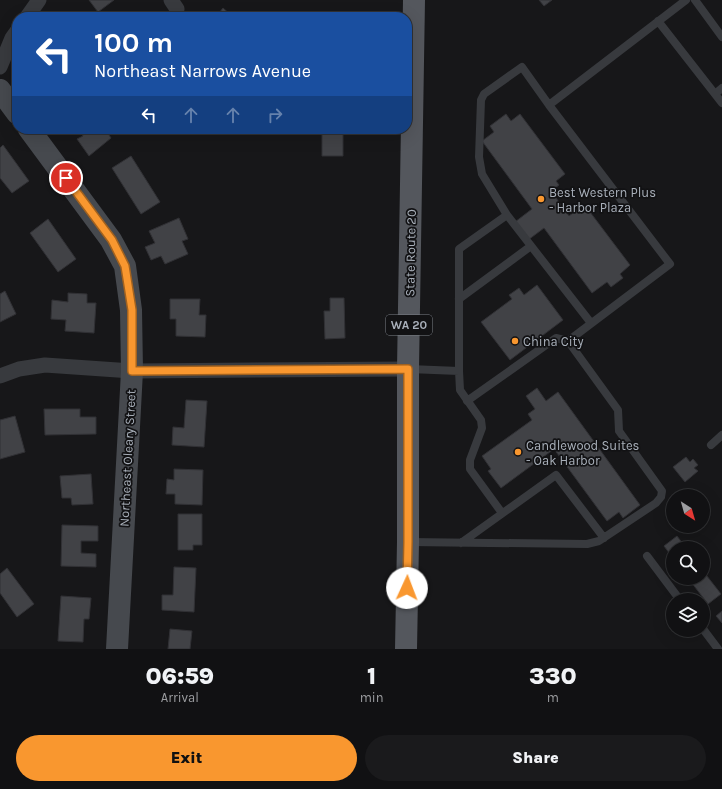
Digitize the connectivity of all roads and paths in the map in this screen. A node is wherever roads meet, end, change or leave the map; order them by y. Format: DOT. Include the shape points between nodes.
graph roads {
  1 [pos="39,0"];
  2 [pos="414,0"];
  3 [pos="686,0"];
  4 [pos="695,0"];
  5 [pos="31,12"];
  6 [pos="658,21"];
  7 [pos="722,37"];
  8 [pos="12,38"];
  9 [pos="0,67"];
  10 [pos="722,88"];
  11 [pos="0,90"];
  12 [pos="715,94"];
  13 [pos="722,103"];
  14 [pos="549,105"];
  15 [pos="12,106"];
  16 [pos="412,123"];
  17 [pos="33,134"];
  18 [pos="412,134"];
  19 [pos="507,215"];
  20 [pos="531,246"];
  21 [pos="459,299"];
  22 [pos="591,323"];
  23 [pos="568,340"];
  24 [pos="408,369"];
  25 [pos="132,371"];
  26 [pos="459,371"];
  27 [pos="0,376"];
  28 [pos="467,401"];
  29 [pos="722,435"];
  30 [pos="711,445"];
  31 [pos="502,513"];
  32 [pos="604,538"];
  33 [pos="408,542"];
  34 [pos="461,543"];
  35 [pos="647,556"];
  36 [pos="675,593"];
  37 [pos="709,637"];
  38 [pos="117,649"];
  39 [pos="406,649"];
  40 [pos="718,649"];
  1 -- 5 [label="street"];
  2 -- 16 [label="main road, State Route 20 / WA 20"];
  3 -- 6 [label="lane"];
  4 -- 7 [label="lane"];
  6 -- 12 [label="lane"];
  6 -- 14 [label="lane"];
  8 -- 9 [label="street"];
  10 -- 12 [label="lane"];
  11 -- 15 [label="street"];
  12 -- 13 [label="lane"];
  14 -- 19 [label="lane" via="522,67 484,94 481,100 479,157 482,174"];
  14 -- 22 [label="lane" via="670,264"];
  17 -- 25 [label="street, Northeast Oleary Street" via="112,240 125,266 132,310"];
  18 -- 24 [label="main road, State Route 20 / WA 20"];
  19 -- 20 [label="lane"];
  19 -- 21 [label="lane" via="459,249"];
  20 -- 21 [label="lane"];
  20 -- 22 [label="lane"];
  21 -- 26 [label="lane"];
  22 -- 23 [label="lane"];
  23 -- 28 [label="lane" via="556,338"];
  23 -- 32 [label="lane" via="618,410 618,431 662,491 656,503"];
  24 -- 25 [label="street"];
  24 -- 26 [label="lane"];
  24 -- 33 [label="main road, State Route 20 / WA 20"];
  25 -- 27 [label="street" via="45,365 18,369"];
  25 -- 38 [label="street, Northeast Oleary Street"];
  26 -- 28 [label="lane" via="460,390"];
  28 -- 31 [label="lane" via="481,420 482,428 470,460 470,470"];
  29 -- 30 [label="lane"];
  31 -- 32 [label="lane" via="556,474"];
  31 -- 34 [label="lane"];
  32 -- 34 [label="lane" via="587,544"];
  33 -- 34 [label="lane"];
  33 -- 39 [label="main road, State Route 20 / WA 20"];
  35 -- 36 [label="lane"];
  37 -- 40 [label="lane"];
}
